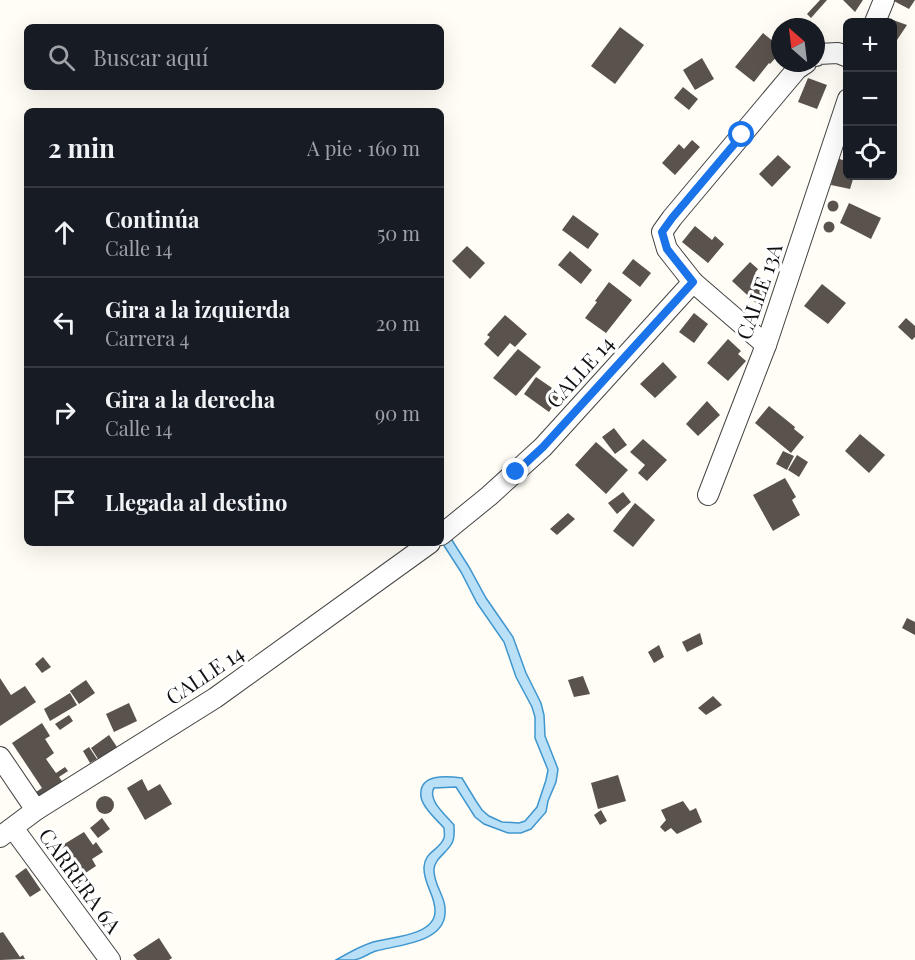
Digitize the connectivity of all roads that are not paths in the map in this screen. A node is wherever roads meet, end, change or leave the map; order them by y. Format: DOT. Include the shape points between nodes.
graph roads {
  1 [pos="884,0"];
  2 [pos="877,18"];
  3 [pos="843,55"];
  4 [pos="825,56"];
  5 [pos="794,72"];
  6 [pos="843,114"];
  7 [pos="693,282"];
  8 [pos="766,345"];
  9 [pos="708,495"];
  10 [pos="444,532"];
  11 [pos="425,546"];
  12 [pos="0,757"];
  13 [pos="36,810"];
  14 [pos="6,832"];
  15 [pos="110,960"];
  1 -- 2 [label="street"];
  3 -- 4 [label="street"];
  5 -- 7 [label="street" via="662,232 667,249"];
  6 -- 8 [label="street, CALLE 13A"];
  7 -- 8 [label="street"];
  7 -- 10 [label="street, CALLE 14" via="543,447"];
  8 -- 9 [label="street, CALLE 13A"];
  11 -- 13 [label="street, CALLE 14" via="215,698"];
  12 -- 13 [label="street, CARRERA 6A"];
  13 -- 14 [label="street, CALLE 14"];
  14 -- 15 [label="street, CARRERA 6A"];
}
